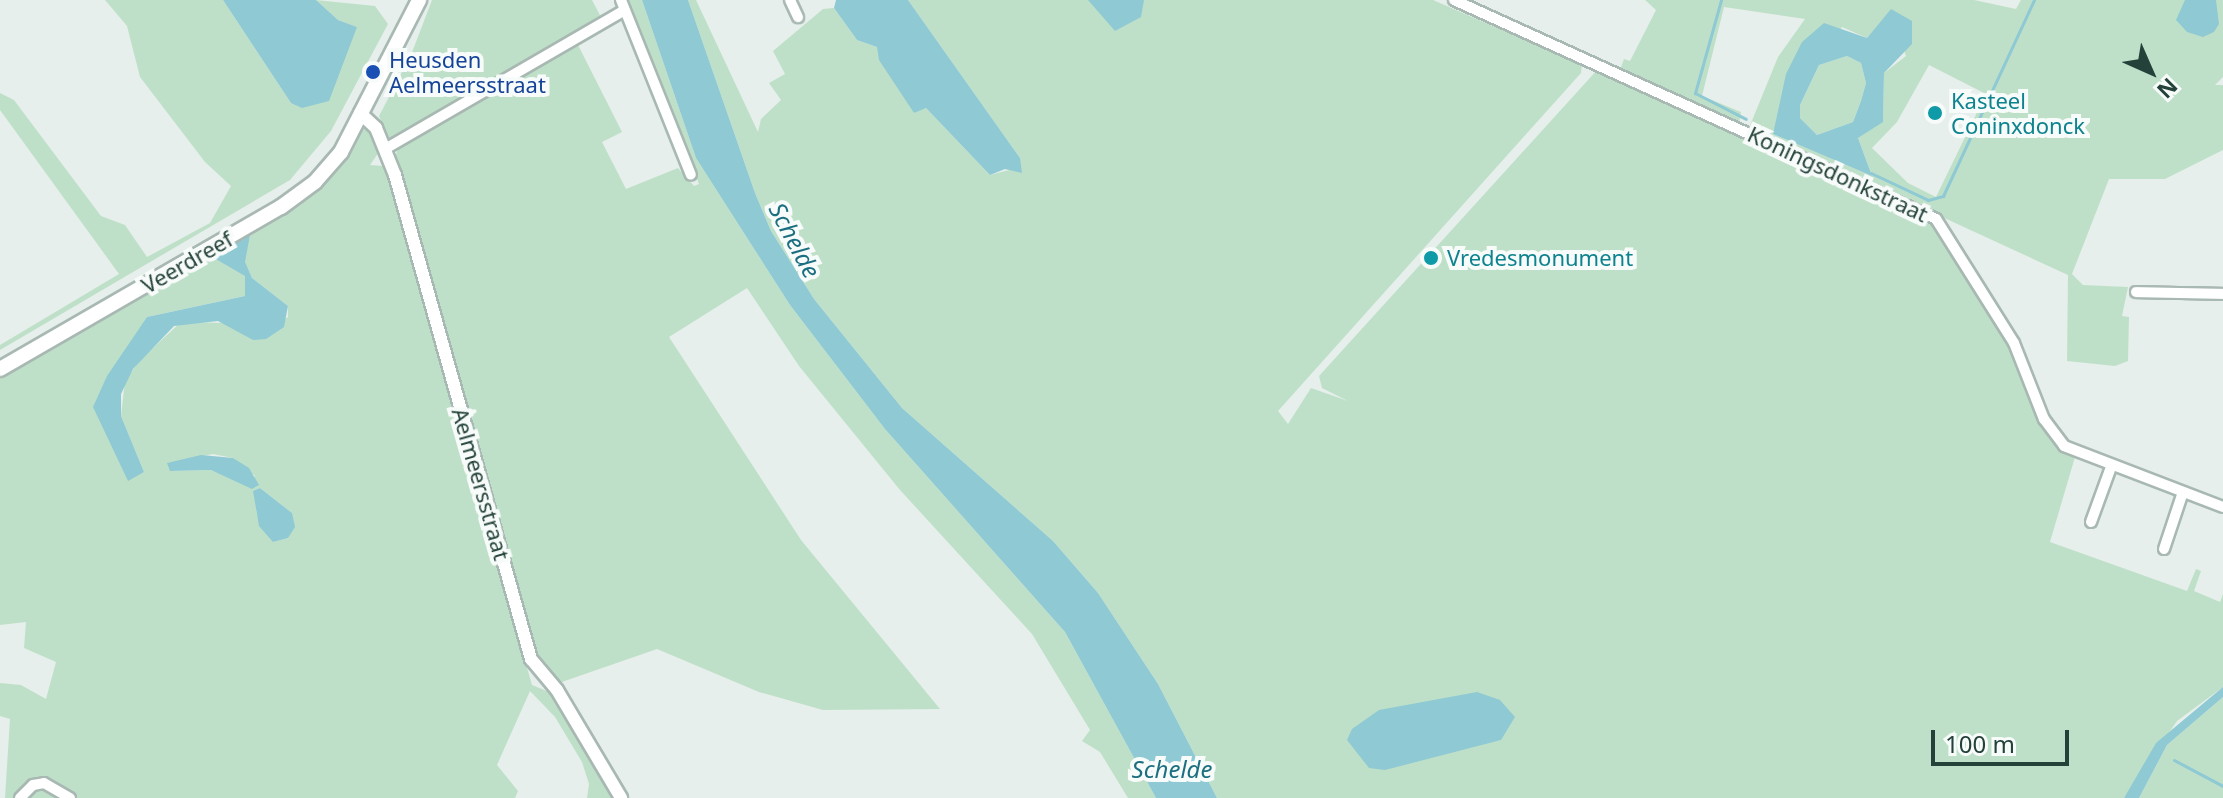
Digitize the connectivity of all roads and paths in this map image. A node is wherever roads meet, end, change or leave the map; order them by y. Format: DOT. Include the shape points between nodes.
graph roads {
  1 [pos="419,0"];
  2 [pos="790,0"];
  3 [pos="1454,0"];
  4 [pos="623,5"];
  5 [pos="798,17"];
  6 [pos="360,113"];
  7 [pos="385,149"];
  8 [pos="688,170"];
  9 [pos="142,283"];
  10 [pos="2136,292"];
  11 [pos="2223,294"];
  12 [pos="0,359"];
  13 [pos="0,369"];
  14 [pos="2111,467"];
  15 [pos="2183,492"];
  16 [pos="2223,507"];
  17 [pos="2091,522"];
  18 [pos="2164,549"];
  19 [pos="20,798"];
  20 [pos="70,798"];
  21 [pos="621,798"];
  1 -- 6 [label="main road, Veerdreef"];
  2 -- 5 [label="street"];
  3 -- 14 [label="street, Koningsdonkstraat" via="1936,219 2023,359 2053,434 2077,454"];
  4 -- 7 [label="street"];
  4 -- 8 [label="street"];
  6 -- 7 [label="street" via="372,122"];
  6 -- 9 [label="main road, Veerdreef" via="351,131 294,188"];
  7 -- 21 [label="street, Aelmeersstraat" via="527,648"];
  9 -- 12 [label="main road, Veerdreef"];
  9 -- 13 [label="main road, Veerdreef"];
  10 -- 11 [label="street"];
  14 -- 15 [label="street, Koningsdonkstraat"];
  14 -- 17 [label="street"];
  15 -- 16 [label="street, Koningsdonkstraat"];
  15 -- 18 [label="street"];
  19 -- 20 [label="street" via="33,785 44,783"];
}
